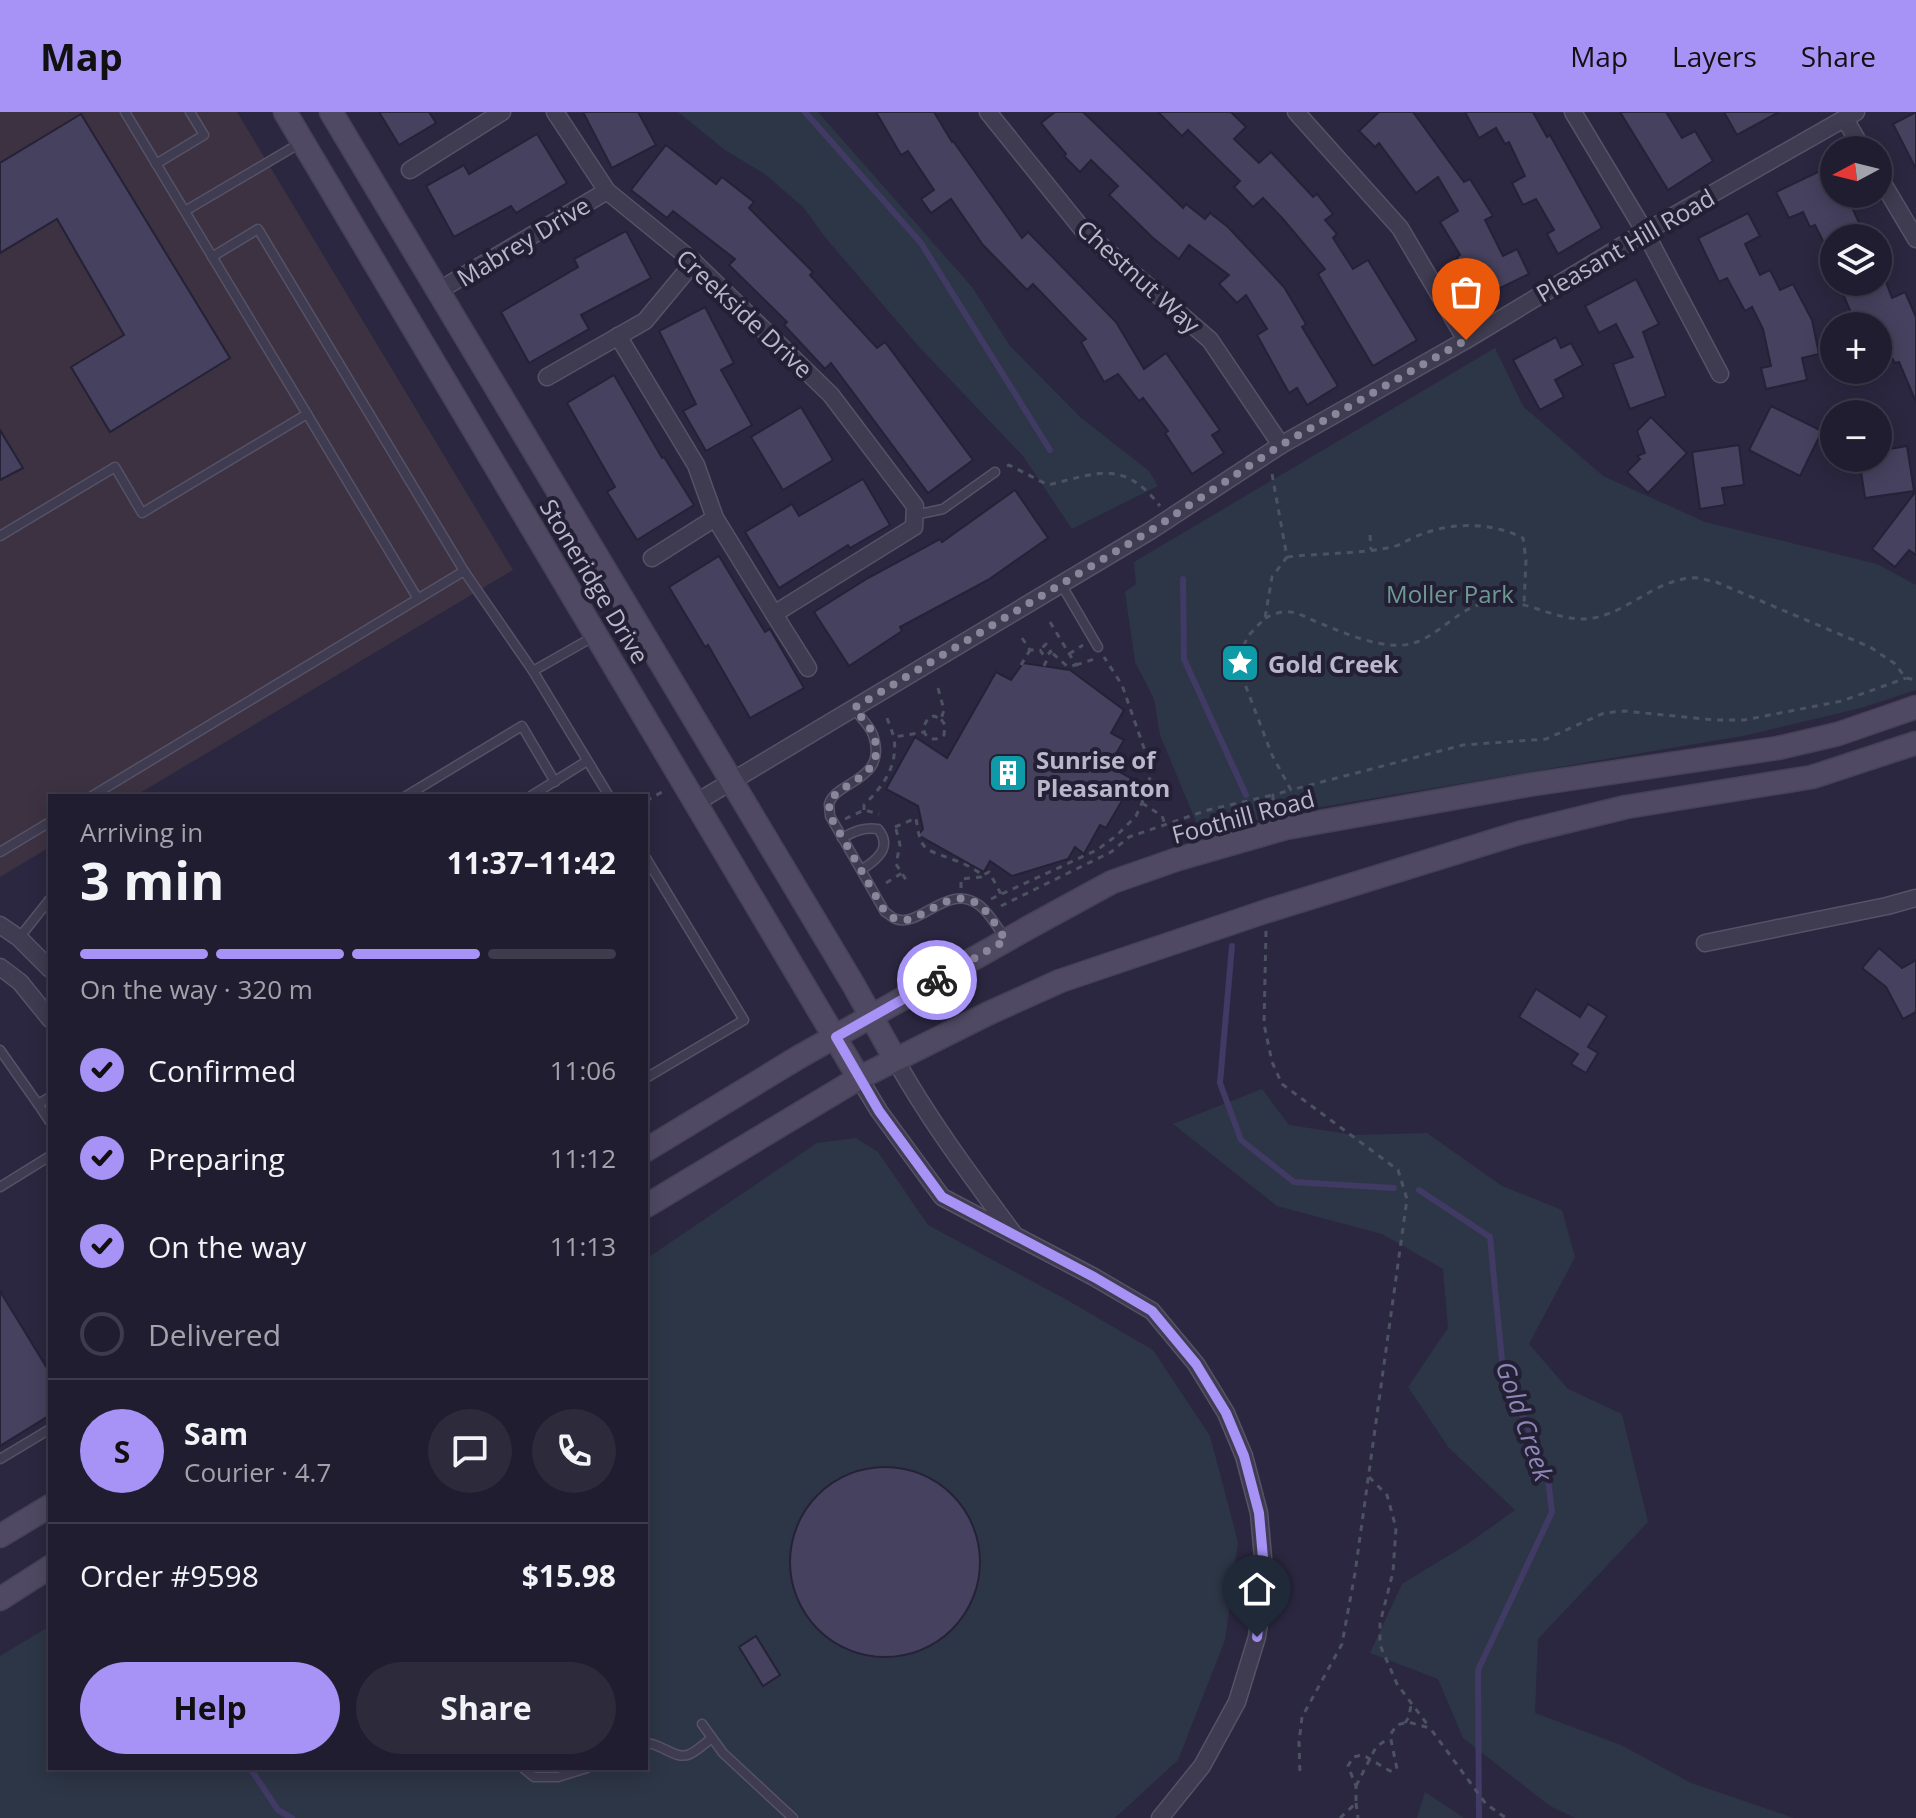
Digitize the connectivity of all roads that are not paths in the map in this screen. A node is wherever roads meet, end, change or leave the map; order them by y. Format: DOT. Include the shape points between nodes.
graph roads {
  1 [pos="125,112"];
  2 [pos="190,112"];
  3 [pos="285,112"];
  4 [pos="331,112"];
  5 [pos="502,112"];
  6 [pos="555,112"];
  7 [pos="988,112"];
  8 [pos="1296,112"];
  9 [pos="1573,112"];
  10 [pos="1850,116"];
  11 [pos="1858,136"];
  12 [pos="303,141"];
  13 [pos="156,164"];
  14 [pos="410,170"];
  15 [pos="607,191"];
  16 [pos="1892,199"];
  17 [pos="185,211"];
  18 [pos="1645,232"];
  19 [pos="1916,239"];
  20 [pos="212,257"];
  21 [pos="694,262"];
  22 [pos="438,291"];
  23 [pos="618,336"];
  24 [pos="1466,340"];
  25 [pos="1720,374"];
  26 [pos="547,377"];
  27 [pos="307,414"];
  28 [pos="1275,450"];
  29 [pos="995,472"];
  30 [pos="715,518"];
  31 [pos="914,521"];
  32 [pos="0,536"];
  33 [pos="652,558"];
  34 [pos="464,571"];
  35 [pos="1061,584"];
  36 [pos="418,599"];
  37 [pos="774,614"];
  38 [pos="597,634"];
  39 [pos="1098,647"];
  40 [pos="808,668"];
  41 [pos="533,671"];
  42 [pos="854,708"];
  43 [pos="1913,714"];
  44 [pos="1916,743"];
  45 [pos="587,761"];
  46 [pos="555,782"];
  47 [pos="731,782"];
  48 [pos="95,794"];
  49 [pos="409,794"];
  50 [pos="534,794"];
  51 [pos="608,794"];
  52 [pos="697,802"];
  53 [pos="47,824"];
  54 [pos="842,838"];
  55 [pos="0,852"];
  56 [pos="648,861"];
  57 [pos="861,870"];
  58 [pos="1916,898"];
  59 [pos="48,902"];
  60 [pos="0,925"];
  61 [pos="19,938"];
  62 [pos="1006,940"];
  63 [pos="1705,943"];
  64 [pos="0,967"];
  65 [pos="48,967"];
  66 [pos="48,1017"];
  67 [pos="871,1017"];
  68 [pos="836,1037"];
  69 [pos="0,1050"];
  70 [pos="895,1059"];
  71 [pos="648,1077"];
  72 [pos="859,1078"];
  73 [pos="48,1098"];
  74 [pos="38,1104"];
  75 [pos="48,1119"];
  76 [pos="648,1149"];
  77 [pos="48,1157"];
  78 [pos="0,1187"];
  79 [pos="648,1205"];
  80 [pos="1016,1237"];
  81 [pos="48,1430"];
  82 [pos="0,1459"];
  83 [pos="48,1507"];
  84 [pos="0,1536"];
  85 [pos="48,1568"];
  86 [pos="0,1599"];
  87 [pos="702,1724"];
  88 [pos="712,1738"];
  89 [pos="648,1743"];
  90 [pos="525,1770"];
  91 [pos="581,1770"];
  92 [pos="793,1818"];
  93 [pos="1160,1818"];
  1 -- 13 [label="lane"];
  2 -- 13 [label="lane" via="204,135"];
  3 -- 12 [label="main road, Stoneridge Drive"];
  4 -- 22 [label="main road, Stoneridge Drive"];
  5 -- 14 [label="street"];
  6 -- 15 [label="street, Creekside Drive"];
  7 -- 28 [label="street, Chestnut Way" via="1083,230 1210,340"];
  8 -- 24 [label="street" via="1400,228"];
  9 -- 18 [label="street"];
  10 -- 11 [label="street"];
  10 -- 18 [label="street, Pleasant Hill Road"];
  12 -- 17 [label="lane"];
  12 -- 38 [label="main road, Stoneridge Drive"];
  13 -- 17 [label="lane"];
  15 -- 21 [label="street, Creekside Drive"];
  15 -- 22 [label="street, Mabrey Drive"];
  16 -- 19 [label="street"];
  17 -- 20 [label="lane"];
  18 -- 24 [label="street, Pleasant Hill Road"];
  18 -- 25 [label="street"];
  20 -- 27 [label="lane"];
  20 -- 34 [label="lane" via="258,229"];
  21 -- 23 [label="street" via="645,321"];
  21 -- 31 [label="street, Creekside Drive" via="831,395 915,506"];
  22 -- 47 [label="main road, Stoneridge Drive"];
  23 -- 26 [label="street"];
  23 -- 30 [label="street" via="696,465"];
  24 -- 28 [label="street, Pleasant Hill Road"];
  27 -- 32 [label="lane" via="142,513 115,467"];
  27 -- 36 [label="lane"];
  28 -- 35 [label="street, Pleasant Hill Road"];
  29 -- 31 [label="lane" via="943,509"];
  30 -- 33 [label="street"];
  30 -- 37 [label="street"];
  31 -- 37 [label="street"];
  34 -- 36 [label="lane"];
  34 -- 41 [label="lane"];
  35 -- 39 [label="lane"];
  35 -- 42 [label="street, Pleasant Hill Road"];
  36 -- 48 [label="lane"];
  37 -- 40 [label="street"];
  38 -- 41 [label="lane"];
  38 -- 52 [label="main road, Stoneridge Drive"];
  41 -- 45 [label="lane"];
  42 -- 47 [label="street, Pleasant Hill Road"];
  42 -- 54 [label="lane" via="873,734 875,755 859,780 829,804"];
  43 -- 62 [label="main road, Foothill Road" via="1778,748 1528,785 1273,832 1112,882"];
  44 -- 70 [label="main road" via="1812,777 1626,807 1534,829 1267,911 1060,981"];
  45 -- 46 [label="lane"];
  45 -- 51 [label="lane"];
  46 -- 49 [label="lane" via="522,726"];
  46 -- 50 [label="lane"];
  47 -- 52 [label="street, Pleasant Hill Road"];
  47 -- 67 [label="main road, Stoneridge Drive"];
  52 -- 68 [label="main road, Stoneridge Drive"];
  53 -- 55 [label="lane"];
  54 -- 57 [label="lane"];
  54 -- 57 [label="lane" via="870,828 883,836 884,848"];
  56 -- 71 [label="lane" via="744,1020"];
  57 -- 62 [label="lane" via="885,912 897,920 961,900 980,905"];
  58 -- 63 [label="street"];
  59 -- 61 [label="lane"];
  60 -- 61 [label="street"];
  61 -- 65 [label="street"];
  62 -- 67 [label="main road, Foothill Road"];
  64 -- 66 [label="street"];
  67 -- 68 [label="main road, Foothill Road"];
  67 -- 70 [label="main road, Stoneridge Drive"];
  68 -- 72 [label="main road, Stoneridge Drive"];
  68 -- 76 [label="main road, Foothill Road"];
  69 -- 74 [label="lane"];
  70 -- 72 [label="main road"];
  70 -- 80 [label="street" via="954,1153"];
  72 -- 79 [label="main road"];
  72 -- 80 [label="street" via="942,1197"];
  73 -- 74 [label="lane"];
  74 -- 75 [label="lane"];
  77 -- 78 [label="lane"];
  80 -- 93 [label="street" via="1152,1311 1196,1364 1226,1413 1259,1513 1265,1580 1257,1637 1237,1702 1202,1766"];
  81 -- 82 [label="lane"];
  83 -- 84 [label="main road"];
  85 -- 86 [label="main road"];
  87 -- 88 [label="lane"];
  88 -- 89 [label="lane" via="687,1756"];
  88 -- 92 [label="lane"];
  90 -- 91 [label="lane" via="534,1777 558,1777"];
}
